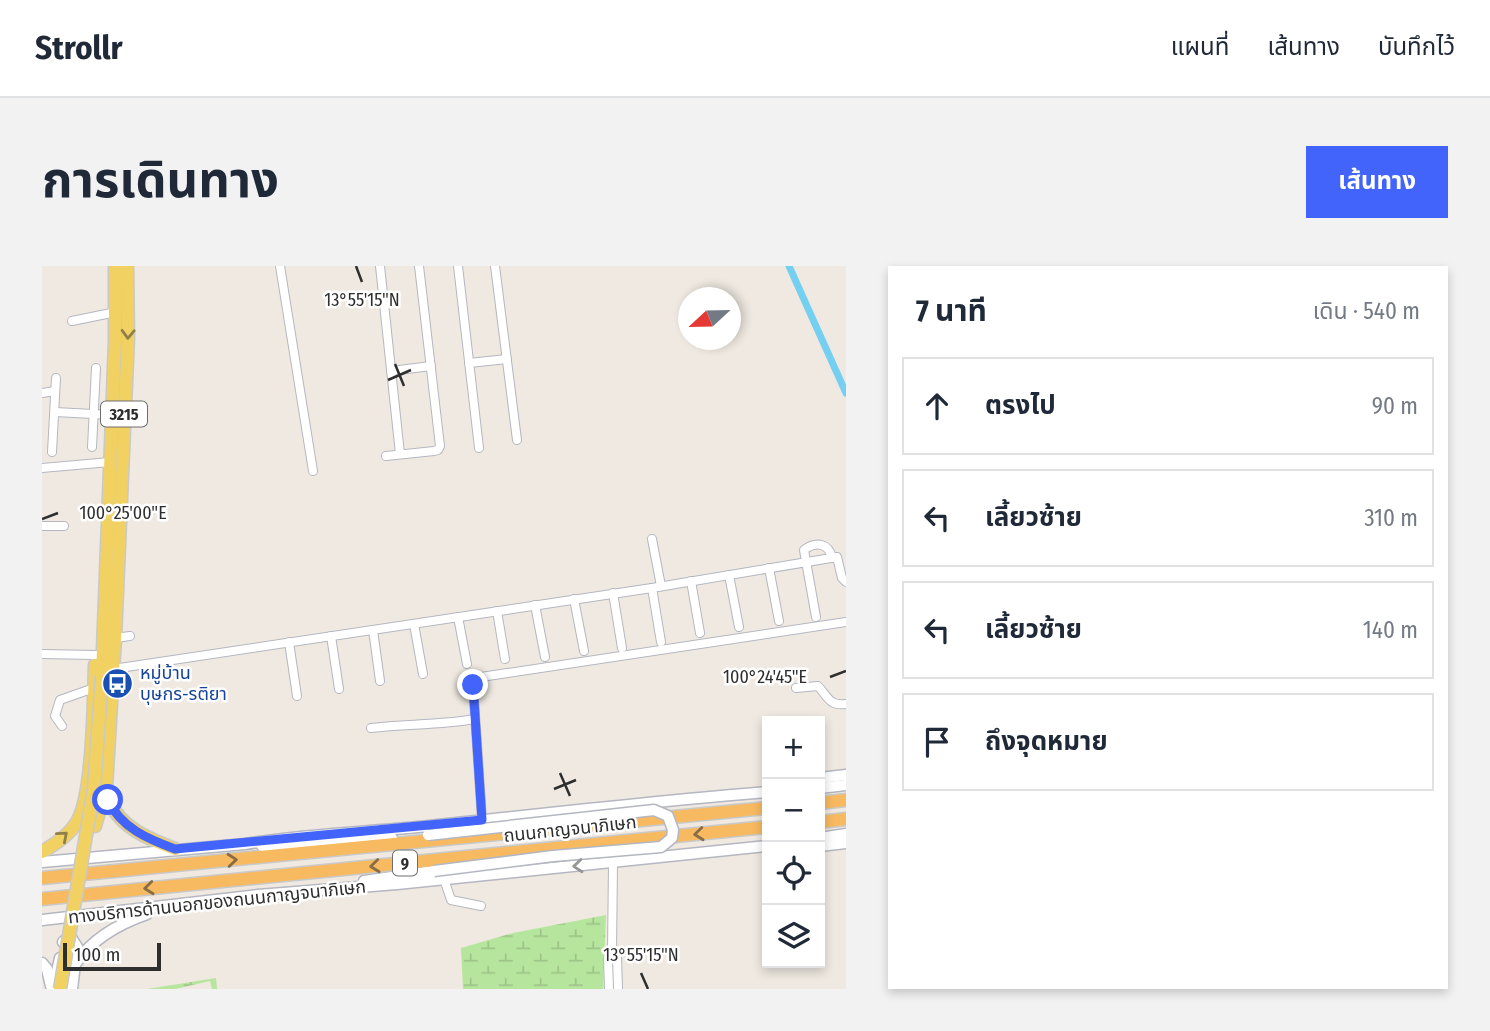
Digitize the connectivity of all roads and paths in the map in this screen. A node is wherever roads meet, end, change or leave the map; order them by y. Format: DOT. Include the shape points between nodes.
graph roads {
  1 [pos="115,266"];
  2 [pos="127,266"];
  3 [pos="280,266"];
  4 [pos="380,266"];
  5 [pos="419,266"];
  6 [pos="458,266"];
  7 [pos="495,266"];
  8 [pos="116,312"];
  9 [pos="72,321"];
  10 [pos="507,359"];
  11 [pos="469,363"];
  12 [pos="431,366"];
  13 [pos="96,368"];
  14 [pos="391,371"];
  15 [pos="56,378"];
  16 [pos="55,391"];
  17 [pos="42,393"];
  18 [pos="55,412"];
  19 [pos="94,414"];
  20 [pos="112,415"];
  21 [pos="52,440"];
  22 [pos="517,440"];
  23 [pos="42,442"];
  24 [pos="92,447"];
  25 [pos="479,448"];
  26 [pos="52,452"];
  27 [pos="400,454"];
  28 [pos="386,456"];
  29 [pos="110,462"];
  30 [pos="42,468"];
  31 [pos="313,471"];
  32 [pos="42,526"];
  33 [pos="64,526"];
  34 [pos="652,539"];
  35 [pos="838,557"];
  36 [pos="111,561"];
  37 [pos="806,562"];
  38 [pos="769,568"];
  39 [pos="729,575"];
  40 [pos="691,581"];
  41 [pos="846,582"];
  42 [pos="656,587"];
  43 [pos="613,593"];
  44 [pos="574,599"];
  45 [pos="535,605"];
  46 [pos="497,611"];
  47 [pos="458,617"];
  48 [pos="816,617"];
  49 [pos="779,621"];
  50 [pos="846,622"];
  51 [pos="414,624"];
  52 [pos="739,626"];
  53 [pos="373,630"];
  54 [pos="700,633"];
  55 [pos="130,636"];
  56 [pos="331,636"];
  57 [pos="115,638"];
  58 [pos="289,642"];
  59 [pos="661,642"];
  60 [pos="622,648"];
  61 [pos="584,651"];
  62 [pos="42,654"];
  63 [pos="96,655"];
  64 [pos="545,657"];
  65 [pos="505,659"];
  66 [pos="467,664"];
  67 [pos="107,673"];
  68 [pos="423,674"];
  69 [pos="380,681"];
  70 [pos="94,688"];
  71 [pos="796,688"];
  72 [pos="338,689"];
  73 [pos="297,696"];
  74 [pos="846,704"];
  75 [pos="475,719"];
  76 [pos="62,726"];
  77 [pos="371,728"];
  78 [pos="846,775"];
  79 [pos="825,777"];
  80 [pos="846,785"];
  81 [pos="106,787"];
  82 [pos="825,787"];
  83 [pos="762,791"];
  84 [pos="846,800"];
  85 [pos="825,802"];
  86 [pos="762,808"];
  87 [pos="80,816"];
  88 [pos="846,819"];
  89 [pos="482,820"];
  90 [pos="825,821"];
  91 [pos="762,827"];
  92 [pos="846,834"];
  93 [pos="825,837"];
  94 [pos="846,843"];
  95 [pos="245,844"];
  96 [pos="825,845"];
  97 [pos="762,847"];
  98 [pos="175,849"];
  99 [pos="42,852"];
  100 [pos="42,862"];
  101 [pos="613,863"];
  102 [pos="42,878"];
  103 [pos="444,879"];
  104 [pos="317,890"];
  105 [pos="42,899"];
  106 [pos="481,906"];
  107 [pos="169,907"];
  108 [pos="42,920"];
  109 [pos="612,952"];
  110 [pos="42,963"];
  111 [pos="76,963"];
  112 [pos="52,989"];
  113 [pos="62,989"];
  114 [pos="72,989"];
  115 [pos="609,989"];
  116 [pos="618,989"];
  1 -- 8 [label="main road, 3215"];
  2 -- 36 [label="main road, 3215, one-way" via="128,337"];
  3 -- 31 [label="street"];
  4 -- 14 [label="street"];
  5 -- 12 [label="street"];
  6 -- 11 [label="street"];
  7 -- 10 [label="street"];
  8 -- 9 [label="street"];
  8 -- 20 [label="main road, 3215"];
  10 -- 11 [label="street"];
  10 -- 22 [label="street"];
  11 -- 25 [label="street"];
  12 -- 14 [label="street"];
  12 -- 27 [label="street" via="440,446 438,450"];
  13 -- 19 [label="street"];
  14 -- 27 [label="street"];
  15 -- 16 [label="street"];
  16 -- 17 [label="street"];
  16 -- 18 [label="street"];
  18 -- 19 [label="street"];
  18 -- 21 [label="street"];
  19 -- 20 [label="street"];
  19 -- 24 [label="street"];
  20 -- 29 [label="main road, 3215"];
  21 -- 23 [label="street"];
  21 -- 26 [label="street"];
  27 -- 28 [label="street"];
  29 -- 30 [label="street"];
  29 -- 36 [label="main road, 3215"];
  32 -- 33 [label="street"];
  34 -- 42 [label="street"];
  35 -- 37 [label="street"];
  35 -- 37 [label="street" via="827,546 808,547 804,550"];
  35 -- 41 [label="street"];
  36 -- 57 [label="main road"];
  36 -- 63 [label="main road" via="99,588"];
  36 -- 67 [label="main road"];
  37 -- 38 [label="street"];
  37 -- 48 [label="street"];
  38 -- 39 [label="street"];
  38 -- 49 [label="street"];
  39 -- 40 [label="street"];
  39 -- 52 [label="street"];
  40 -- 42 [label="street"];
  40 -- 54 [label="street"];
  42 -- 43 [label="street"];
  42 -- 59 [label="street"];
  43 -- 44 [label="street"];
  43 -- 60 [label="street"];
  44 -- 45 [label="street"];
  44 -- 61 [label="street"];
  45 -- 46 [label="street"];
  45 -- 64 [label="street"];
  46 -- 47 [label="street"];
  46 -- 65 [label="street"];
  47 -- 51 [label="street"];
  47 -- 66 [label="street"];
  50 -- 75 [label="street" via="481,677 473,685"];
  51 -- 53 [label="street"];
  51 -- 68 [label="street"];
  53 -- 56 [label="street"];
  53 -- 69 [label="street"];
  55 -- 57 [label="street"];
  56 -- 58 [label="street"];
  56 -- 72 [label="street"];
  57 -- 67 [label="main road"];
  58 -- 67 [label="street"];
  58 -- 73 [label="street"];
  62 -- 63 [label="street"];
  63 -- 70 [label="main road"];
  67 -- 81 [label="main road"];
  67 -- 113 [label="main road, bridge" via="93,797"];
  70 -- 76 [label="street" via="60,700 55,716"];
  70 -- 87 [label="main road"];
  71 -- 74 [label="street" via="818,686 829,702"];
  75 -- 77 [label="street"];
  75 -- 89 [label="street"];
  78 -- 79 [label="main road"];
  80 -- 82 [label="main road"];
  81 -- 87 [label="main road" via="95,826 86,826"];
  81 -- 98 [label="main road" via="121,820 148,839"];
  83 -- 89 [label="main road"];
  84 -- 85 [label="highway"];
  102 -- 86 [label="highway, ถนนกาญจนาภิเษก / 9, one-way"];
  99 -- 87 [label="main road, one-way" via="63,838"];
  88 -- 90 [label="highway"];
  89 -- 95 [label="main road"];
  91 -- 105 [label="highway, ถนนกาญจนาภิเษก / 9, one-way"];
  92 -- 93 [label="main road"];
  94 -- 96 [label="main road"];
  95 -- 98 [label="main road"];
  95 -- 104 [label="main road, bridge" via="281,847 428,835 654,810 668,816 673,830 672,838 661,848 553,856"];
  97 -- 101 [label="main road, ทางบริการด้านนอกของถนนกาญจนาภิเษก"];
  98 -- 100 [label="main road"];
  101 -- 103 [label="main road, ทางบริการด้านนอกของถนนกาญจนาภิเษก, one-way"];
  101 -- 109 [label="street"];
  103 -- 104 [label="main road, ทางบริการด้านนอกของถนนกาญจนาภิเษก"];
  103 -- 106 [label="street" via="451,900"];
  104 -- 107 [label="main road, ทางบริการด้านนอกของถนนกาญจนาภิเษก"];
  107 -- 108 [label="main road, ทางบริการด้านนอกของถนนกาญจนาภิเษก"];
  107 -- 111 [label="main road" via="110,930"];
  109 -- 115 [label="street" via="608,958"];
  109 -- 116 [label="street" via="617,957"];
  110 -- 112 [label="main road"];
  111 -- 112 [label="main road" via="76,942 68,938 62,944"];
  111 -- 114 [label="main road"];
}
